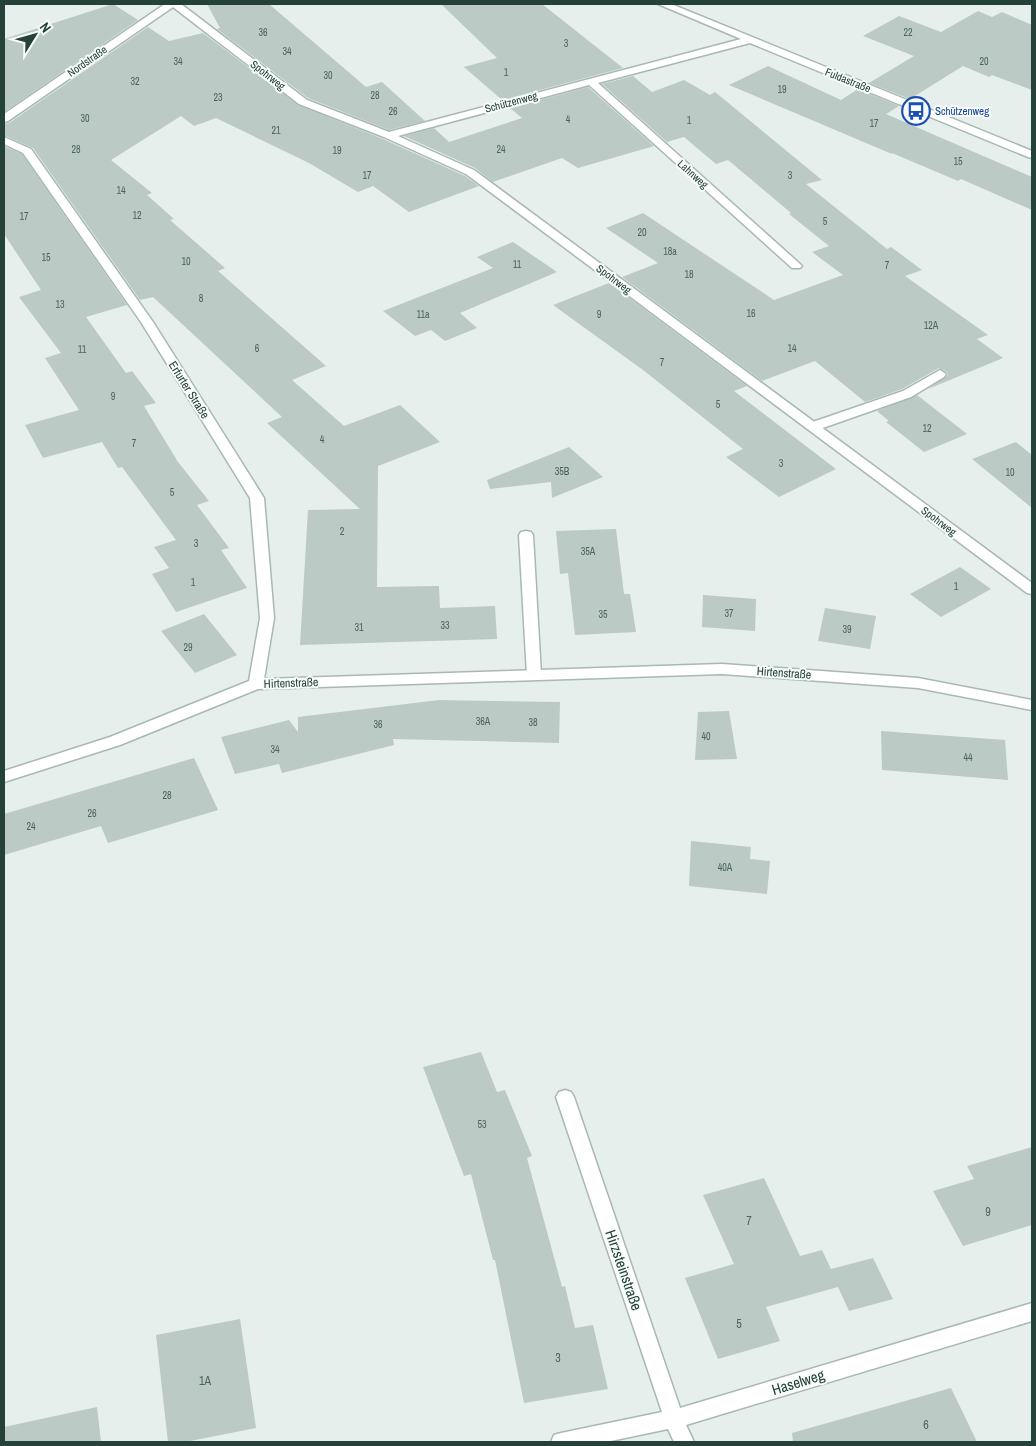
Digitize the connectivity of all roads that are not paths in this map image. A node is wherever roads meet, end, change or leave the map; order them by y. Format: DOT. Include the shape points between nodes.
graph roads {
  1 [pos="171,4"];
  2 [pos="175,4"];
  3 [pos="663,4"];
  4 [pos="750,40"];
  5 [pos="590,81"];
  6 [pos="4,119"];
  7 [pos="388,135"];
  8 [pos="4,140"];
  9 [pos="1032,155"];
  10 [pos="796,266"];
  11 [pos="940,374"];
  12 [pos="812,427"];
  13 [pos="526,535"];
  14 [pos="1032,590"];
  15 [pos="534,675"];
  16 [pos="256,684"];
  17 [pos="1032,705"];
  18 [pos="4,777"];
  19 [pos="565,1097"];
  20 [pos="1032,1312"];
  21 [pos="674,1420"];
  22 [pos="561,1442"];
  23 [pos="684,1442"];
  1 -- 6 [label="street, Nordstraße"];
  2 -- 7 [label="street, Spohrweg" via="303,102"];
  3 -- 4 [label="street, Fuldastraße"];
  4 -- 5 [label="street, Schützenweg"];
  4 -- 9 [label="street, Fuldastraße"];
  5 -- 7 [label="street, Schützenweg"];
  5 -- 10 [label="street, Lahnweg"];
  7 -- 12 [label="street, Spohrweg" via="470,172"];
  8 -- 16 [label="street, Erfurter Straße" via="27,151 147,322 257,498 267,618"];
  11 -- 12 [label="street" via="908,394"];
  12 -- 14 [label="street, Spohrweg"];
  13 -- 15 [label="street"];
  15 -- 16 [label="street, Hirtenstraße"];
  15 -- 17 [label="street, Hirtenstraße" via="722,669 918,683"];
  16 -- 18 [label="street, Hirtenstraße" via="115,741"];
  19 -- 21 [label="street, Hirzsteinstraße"];
  20 -- 21 [label="street, Haselweg"];
  21 -- 22 [label="street, Haselweg"];
  21 -- 23 [label="street, Hirzsteinstraße"];
}
